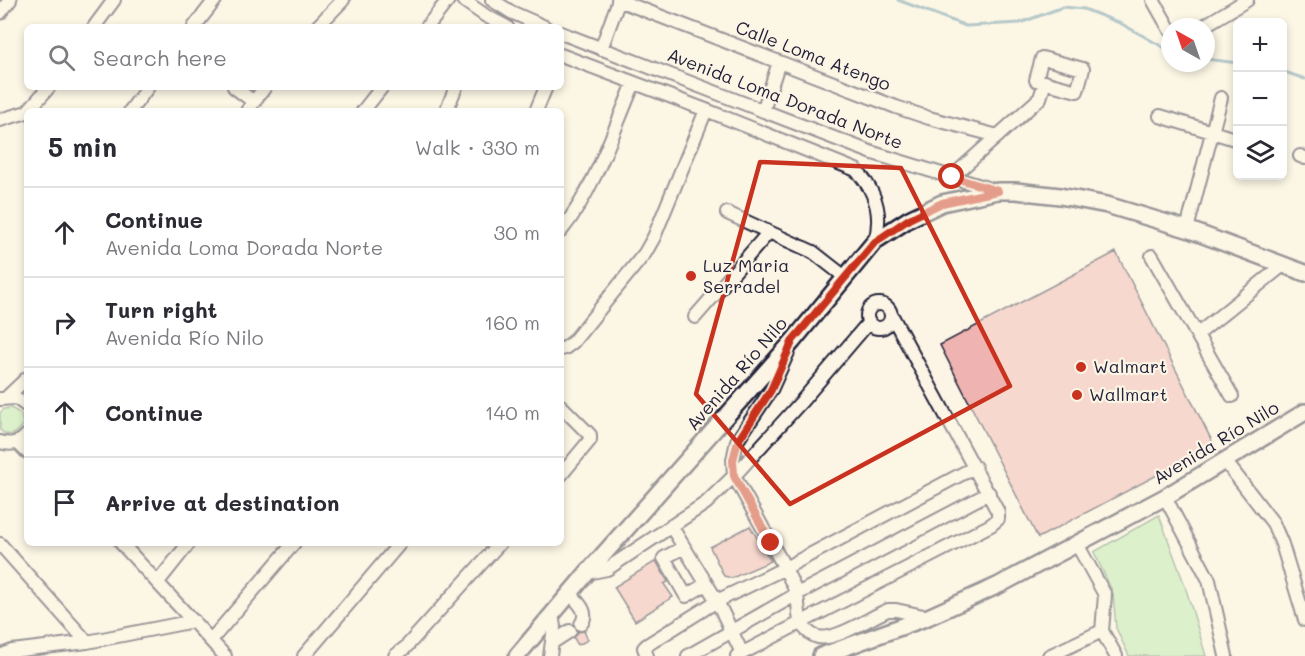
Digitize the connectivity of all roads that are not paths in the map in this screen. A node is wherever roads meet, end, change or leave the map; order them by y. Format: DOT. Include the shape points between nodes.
graph roads {
  1 [pos="10,0"];
  2 [pos="114,0"];
  3 [pos="215,0"];
  4 [pos="343,0"];
  5 [pos="448,0"];
  6 [pos="463,0"];
  7 [pos="492,0"];
  8 [pos="618,0"];
  9 [pos="1153,0"];
  10 [pos="1246,0"];
  11 [pos="0,13"];
  12 [pos="1163,18"];
  13 [pos="1215,19"];
  14 [pos="484,22"];
  15 [pos="96,24"];
  16 [pos="196,24"];
  17 [pos="319,24"];
  18 [pos="429,24"];
  19 [pos="538,24"];
  20 [pos="564,34"];
  21 [pos="601,48"];
  22 [pos="564,56"];
  23 [pos="778,62"];
  24 [pos="1045,82"];
  25 [pos="634,84"];
  26 [pos="46,90"];
  27 [pos="146,90"];
  28 [pos="237,90"];
  29 [pos="263,90"];
  30 [pos="380,90"];
  31 [pos="455,90"];
  32 [pos="545,90"];
  33 [pos="1221,98"];
  34 [pos="250,106"];
  35 [pos="30,108"];
  36 [pos="132,108"];
  37 [pos="365,108"];
  38 [pos="447,108"];
  39 [pos="537,108"];
  40 [pos="706,110"];
  41 [pos="763,111"];
  42 [pos="24,112"];
  43 [pos="1160,116"];
  44 [pos="0,120"];
  45 [pos="1212,132"];
  46 [pos="998,136"];
  47 [pos="1233,138"];
  48 [pos="952,177"];
  49 [pos="998,191"];
  50 [pos="727,213"];
  51 [pos="564,228"];
  52 [pos="1187,229"];
  53 [pos="768,232"];
  54 [pos="875,242"];
  55 [pos="1152,256"];
  56 [pos="1283,264"];
  57 [pos="1305,271"];
  58 [pos="845,277"];
  59 [pos="891,314"];
  60 [pos="695,317"];
  61 [pos="869,322"];
  62 [pos="1198,334"];
  63 [pos="793,340"];
  64 [pos="564,348"];
  65 [pos="24,380"];
  66 [pos="1232,396"];
  67 [pos="2,398"];
  68 [pos="24,404"];
  69 [pos="564,409"];
  70 [pos="1303,416"];
  71 [pos="1225,461"];
  72 [pos="975,467"];
  73 [pos="564,471"];
  74 [pos="734,476"];
  75 [pos="989,493"];
  76 [pos="1165,497"];
  77 [pos="671,526"];
  78 [pos="1077,544"];
  79 [pos="125,546"];
  80 [pos="187,546"];
  81 [pos="291,546"];
  82 [pos="397,546"];
  83 [pos="497,546"];
  84 [pos="1,547"];
  85 [pos="684,547"];
  86 [pos="785,568"];
  87 [pos="587,573"];
  88 [pos="158,582"];
  89 [pos="706,584"];
  90 [pos="570,592"];
  91 [pos="797,594"];
  92 [pos="717,601"];
  93 [pos="552,614"];
  94 [pos="928,617"];
  95 [pos="1305,620"];
  96 [pos="194,621"];
  97 [pos="800,624"];
  98 [pos="1102,631"];
  99 [pos="732,632"];
  100 [pos="531,639"];
  101 [pos="211,640"];
  102 [pos="87,642"];
  103 [pos="553,642"];
  104 [pos="740,654"];
  105 [pos="0,656"];
  106 [pos="225,656"];
  107 [pos="304,656"];
  108 [pos="395,656"];
  109 [pos="517,656"];
  110 [pos="530,656"];
  111 [pos="550,656"];
  112 [pos="647,656"];
  113 [pos="688,656"];
  114 [pos="821,656"];
  115 [pos="1049,656"];
  116 [pos="1116,656"];
  117 [pos="1226,656"];
  1 -- 11 [label="street"];
  2 -- 15 [label="street"];
  3 -- 16 [label="street"];
  4 -- 17 [label="street"];
  5 -- 18 [label="street"];
  6 -- 14 [label="street"];
  7 -- 19 [label="street"];
  8 -- 21 [label="street"];
  8 -- 23 [label="street, Calle Loma Atengo"];
  9 -- 12 [label="street"];
  10 -- 13 [label="street"];
  20 -- 21 [label="street, Avenida Loma Dorada Norte"];
  21 -- 41 [label="street, Avenida Loma Dorada Norte"];
  22 -- 25 [label="street"];
  23 -- 41 [label="street"];
  23 -- 46 [label="street, Calle Loma Atengo" via="918,114"];
  24 -- 46 [label="street" via="1040,98"];
  25 -- 40 [label="street"];
  25 -- 51 [label="street" via="586,194"];
  26 -- 35 [label="street"];
  27 -- 36 [label="street"];
  28 -- 34 [label="street"];
  29 -- 34 [label="street"];
  30 -- 37 [label="street"];
  31 -- 38 [label="street"];
  32 -- 39 [label="street"];
  33 -- 45 [label="street"];
  40 -- 54 [label="street" via="856,170 877,206"];
  40 -- 64 [label="street" via="645,253"];
  41 -- 48 [label="street, Avenida Loma Dorada Norte" via="873,153"];
  42 -- 44 [label="street"];
  43 -- 45 [label="street"];
  45 -- 47 [label="street"];
  45 -- 52 [label="street"];
  46 -- 48 [label="street"];
  48 -- 49 [label="street, Avenida Loma Dorada Norte"];
  49 -- 52 [label="main road, Avenida Río Nilo" via="1107,205"];
  49 -- 54 [label="main road, Avenida Río Nilo" via="942,203"];
  50 -- 53 [label="street"];
  52 -- 56 [label="main road, Avenida Río Nilo"];
  53 -- 58 [label="street" via="813,252"];
  53 -- 60 [label="street"];
  54 -- 58 [label="main road, Avenida Río Nilo"];
  55 -- 62 [label="street"];
  56 -- 57 [label="main road, Avenida Río Nilo"];
  56 -- 62 [label="street"];
  58 -- 63 [label="main road, Avenida Río Nilo"];
  59 -- 61 [label="street" via="885,327 874,327"];
  59 -- 61 [label="street" via="884,304 875,304 869,309"];
  59 -- 72 [label="street"];
  61 -- 74 [label="street"];
  62 -- 66 [label="street"];
  63 -- 74 [label="street" via="774,383 738,441"];
  63 -- 87 [label="main road, Avenida Río Nilo"];
  65 -- 67 [label="street"];
  67 -- 68 [label="street" via="16,398"];
  69 -- 73 [label="street" via="590,435"];
  70 -- 71 [label="main road, Avenida Río Nilo"];
  71 -- 76 [label="main road, Avenida Río Nilo"];
  71 -- 95 [label="street" via="1273,523"];
  72 -- 75 [label="street"];
  72 -- 86 [label="street"];
  74 -- 77 [label="street"];
  74 -- 86 [label="street"];
  75 -- 91 [label="street"];
  75 -- 97 [label="street" via="998,512 998,519 991,525"];
  76 -- 78 [label="main road, Avenida Río Nilo"];
  76 -- 117 [label="street" via="1209,580"];
  77 -- 85 [label="street"];
  77 -- 87 [label="street" via="607,569"];
  78 -- 94 [label="main road, Avenida Río Nilo"];
  78 -- 98 [label="street" via="1106,595"];
  79 -- 88 [label="street"];
  80 -- 88 [label="street"];
  81 -- 101 [label="street"];
  82 -- 107 [label="street"];
  83 -- 108 [label="street"];
  84 -- 102 [label="street"];
  85 -- 89 [label="street"];
  85 -- 89 [label="street" via="664,558 686,596"];
  86 -- 91 [label="street"];
  86 -- 92 [label="street"];
  87 -- 90 [label="main road, Avenida Río Nilo"];
  88 -- 96 [label="street"];
  89 -- 92 [label="street"];
  90 -- 93 [label="main road, Avenida Río Nilo"];
  90 -- 103 [label="street" via="584,611 584,620"];
  91 -- 97 [label="street"];
  91 -- 99 [label="street"];
  92 -- 99 [label="street"];
  92 -- 112 [label="street" via="647,645"];
  93 -- 100 [label="main road, Avenida Río Nilo"];
  93 -- 103 [label="street"];
  94 -- 97 [label="street" via="888,610 822,638"];
  94 -- 114 [label="main road, Avenida Río Nilo"];
  96 -- 101 [label="street"];
  96 -- 102 [label="street"];
  97 -- 104 [label="street"];
  98 -- 115 [label="street"];
  98 -- 116 [label="street"];
  99 -- 104 [label="street"];
  99 -- 113 [label="street"];
  100 -- 109 [label="main road, Avenida Río Nilo"];
  100 -- 110 [label="main road"];
  101 -- 106 [label="street"];
  102 -- 105 [label="street" via="12,651"];
  103 -- 111 [label="street"];
}
